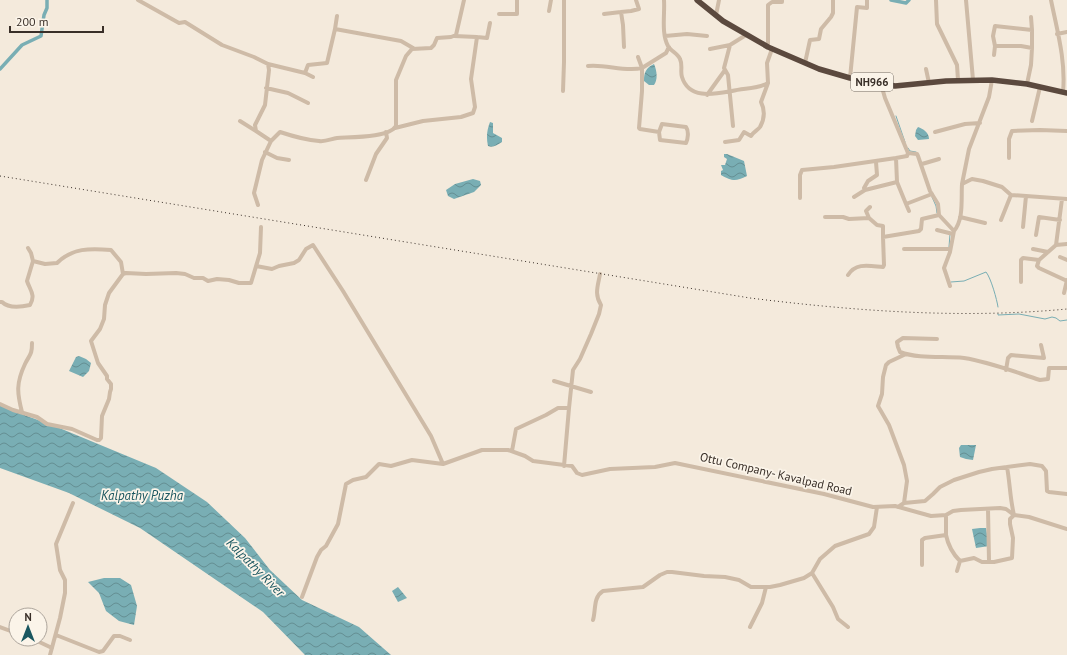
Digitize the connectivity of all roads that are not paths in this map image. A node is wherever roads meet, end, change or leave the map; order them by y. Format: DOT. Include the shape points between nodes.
graph roads {
  1 [pos="138,0"];
  2 [pos="464,0"];
  3 [pos="517,0"];
  4 [pos="551,0"];
  5 [pos="564,0"];
  6 [pos="636,0"];
  7 [pos="664,0"];
  8 [pos="696,0"];
  9 [pos="719,0"];
  10 [pos="782,0"];
  11 [pos="833,0"];
  12 [pos="867,0"];
  13 [pos="936,0"];
  14 [pos="966,0"];
  15 [pos="1051,0"];
  16 [pos="549,11"];
  17 [pos="621,12"];
  18 [pos="499,14"];
  19 [pos="604,14"];
  20 [pos="716,15"];
  21 [pos="337,16"];
  22 [pos="1031,17"];
  23 [pos="490,23"];
  24 [pos="335,29"];
  25 [pos="1032,30"];
  26 [pos="1067,32"];
  27 [pos="1057,34"];
  28 [pos="746,35"];
  29 [pos="454,36"];
  30 [pos="665,36"];
  31 [pos="707,36"];
  32 [pos="477,38"];
  33 [pos="730,45"];
  34 [pos="995,46"];
  35 [pos="624,47"];
  36 [pos="668,47"];
  37 [pos="413,48"];
  38 [pos="770,48"];
  39 [pos="1032,48"];
  40 [pos="710,49"];
  41 [pos="994,55"];
  42 [pos="638,57"];
  43 [pos="805,63"];
  44 [pos="268,64"];
  45 [pos="588,66"];
  46 [pos="642,68"];
  47 [pos="1065,68"];
  48 [pos="926,69"];
  49 [pos="725,70"];
  50 [pos="305,73"];
  51 [pos="313,77"];
  52 [pos="850,78"];
  53 [pos="958,80"];
  54 [pos="973,80"];
  55 [pos="992,80"];
  56 [pos="768,82"];
  57 [pos="929,83"];
  58 [pos="881,84"];
  59 [pos="1027,84"];
  60 [pos="266,88"];
  61 [pos="1040,88"];
  62 [pos="563,91"];
  63 [pos="730,91"];
  64 [pos="1065,92"];
  65 [pos="706,95"];
  66 [pos="308,103"];
  67 [pos="240,120"];
  68 [pos="1032,121"];
  69 [pos="980,123"];
  70 [pos="733,126"];
  71 [pos="395,128"];
  72 [pos="256,131"];
  73 [pos="1067,131"];
  74 [pos="386,132"];
  75 [pos="659,132"];
  76 [pos="935,132"];
  77 [pos="271,141"];
  78 [pos="725,142"];
  79 [pos="265,152"];
  80 [pos="908,153"];
  81 [pos="896,158"];
  82 [pos="1010,158"];
  83 [pos="939,159"];
  84 [pos="289,160"];
  85 [pos="876,162"];
  86 [pos="922,164"];
  87 [pos="366,180"];
  88 [pos="897,182"];
  89 [pos="962,184"];
  90 [pos="865,190"];
  91 [pos="932,194"];
  92 [pos="1011,195"];
  93 [pos="1026,196"];
  94 [pos="854,197"];
  95 [pos="800,198"];
  96 [pos="1065,199"];
  97 [pos="906,204"];
  98 [pos="258,205"];
  99 [pos="870,207"];
  100 [pos="909,211"];
  101 [pos="939,215"];
  102 [pos="825,217"];
  103 [pos="960,217"];
  104 [pos="869,218"];
  105 [pos="1001,220"];
  106 [pos="1060,220"];
  107 [pos="985,224"];
  108 [pos="261,227"];
  109 [pos="1023,227"];
  110 [pos="937,230"];
  111 [pos="954,232"];
  112 [pos="1036,235"];
  113 [pos="883,237"];
  114 [pos="1067,244"];
  115 [pos="1056,245"];
  116 [pos="28,248"];
  117 [pos="904,249"];
  118 [pos="950,249"];
  119 [pos="1033,249"];
  120 [pos="1048,252"];
  121 [pos="1060,257"];
  122 [pos="1039,260"];
  123 [pos="1067,260"];
  124 [pos="33,261"];
  125 [pos="256,266"];
  126 [pos="123,274"];
  127 [pos="600,274"];
  128 [pos="848,275"];
  129 [pos="1067,280"];
  130 [pos="1021,282"];
  131 [pos="949,284"];
  132 [pos="1064,293"];
  133 [pos="0,302"];
  134 [pos="937,339"];
  135 [pos="32,343"];
  136 [pos="1041,345"];
  137 [pos="906,354"];
  138 [pos="1067,368"];
  139 [pos="1006,370"];
  140 [pos="554,381"];
  141 [pos="572,386"];
  142 [pos="591,392"];
  143 [pos="0,404"];
  144 [pos="569,408"];
  145 [pos="22,412"];
  146 [pos="512,451"];
  147 [pos="443,464"];
  148 [pos="564,466"];
  149 [pos="1007,467"];
  150 [pos="1067,494"];
  151 [pos="73,503"];
  152 [pos="904,503"];
  153 [pos="877,507"];
  154 [pos="898,507"];
  155 [pos="988,509"];
  156 [pos="946,515"];
  157 [pos="1014,515"];
  158 [pos="1067,529"];
  159 [pos="946,535"];
  160 [pos="960,561"];
  161 [pos="989,561"];
  162 [pos="922,565"];
  163 [pos="957,571"];
  164 [pos="812,573"];
  165 [pos="766,587"];
  166 [pos="302,597"];
  167 [pos="593,620"];
  168 [pos="750,627"];
  169 [pos="848,627"];
  170 [pos="56,635"];
  171 [pos="130,640"];
  172 [pos="48,646"];
  173 [pos="52,648"];
  174 [pos="50,655"];
  1 -- 44 [label="street" via="179,23 185,22 222,45"];
  2 -- 29 [label="street" via="458,30"];
  3 -- 18 [label="street" via="517,14"];
  4 -- 16 [label="street"];
  5 -- 62 [label="street"];
  6 -- 17 [label="street" via="639,9"];
  7 -- 30 [label="street"];
  8 -- 20 [label="highway, NH966"];
  9 -- 20 [label="street"];
  10 -- 38 [label="street" via="768,5"];
  11 -- 43 [label="street" via="833,13 821,28 818,40 810,40"];
  12 -- 52 [label="street" via="867,8 858,7"];
  13 -- 53 [label="street" via="937,24 957,65"];
  14 -- 54 [label="street"];
  15 -- 27 [label="street"];
  17 -- 19 [label="street"];
  17 -- 35 [label="street"];
  20 -- 28 [label="highway, NH966"];
  21 -- 24 [label="street"];
  22 -- 25 [label="street"];
  23 -- 32 [label="street" via="487,38"];
  24 -- 37 [label="street" via="401,41"];
  24 -- 50 [label="street" via="327,63 308,65"];
  25 -- 34 [label="street" via="996,26 993,36"];
  25 -- 39 [label="street"];
  26 -- 27 [label="street"];
  27 -- 47 [label="street"];
  28 -- 33 [label="street"];
  28 -- 38 [label="highway, NH966"];
  29 -- 32 [label="street"];
  29 -- 37 [label="street" via="437,38 431,48"];
  30 -- 31 [label="street"];
  30 -- 36 [label="street"];
  32 -- 71 [label="street" via="471,79 475,107 473,114"];
  33 -- 40 [label="street"];
  33 -- 49 [label="street"];
  34 -- 39 [label="street"];
  34 -- 41 [label="street"];
  36 -- 46 [label="street" via="666,53"];
  36 -- 65 [label="street" via="680,59 681,76 685,85 694,92"];
  37 -- 71 [label="street" via="406,56 396,80"];
  38 -- 43 [label="highway, NH966"];
  38 -- 56 [label="street" via="767,63"];
  39 -- 59 [label="street"];
  42 -- 46 [label="street"];
  43 -- 52 [label="highway, NH966"];
  44 -- 50 [label="street"];
  44 -- 60 [label="street"];
  45 -- 46 [label="street" via="635,70"];
  46 -- 75 [label="street" via="639,128"];
  47 -- 64 [label="street"];
  48 -- 57 [label="street"];
  49 -- 63 [label="street"];
  49 -- 65 [label="street"];
  50 -- 51 [label="street"];
  52 -- 58 [label="highway, NH966"];
  53 -- 54 [label="highway, NH966"];
  53 -- 57 [label="highway, NH966"];
  54 -- 55 [label="highway, NH966"];
  55 -- 59 [label="highway, NH966"];
  55 -- 69 [label="street"];
  56 -- 63 [label="street" via="757,87"];
  56 -- 78 [label="street" via="761,102 764,114 760,128 751,136 744,132 740,140"];
  57 -- 58 [label="highway, NH966" via="895,86"];
  58 -- 80 [label="street"];
  59 -- 61 [label="highway, NH966"];
  60 -- 66 [label="street" via="288,93"];
  60 -- 72 [label="street" via="265,105 255,125"];
  61 -- 64 [label="highway, NH966"];
  61 -- 68 [label="street"];
  63 -- 65 [label="street"];
  63 -- 70 [label="street"];
  67 -- 72 [label="street"];
  69 -- 76 [label="street"];
  69 -- 89 [label="street" via="969,149"];
  71 -- 74 [label="street"];
  72 -- 77 [label="street"];
  73 -- 82 [label="street" via="1012,131"];
  74 -- 77 [label="street" via="370,137 321,141 280,132"];
  74 -- 87 [label="street" via="387,138 376,154"];
  75 -- 75 [label="street" via="660,140 686,143 687,141 686,127 662,124"];
  77 -- 79 [label="street"];
  79 -- 84 [label="street"];
  79 -- 98 [label="street" via="254,193"];
  80 -- 81 [label="street" via="907,156"];
  80 -- 86 [label="street" via="917,154"];
  81 -- 85 [label="street"];
  81 -- 88 [label="street"];
  83 -- 86 [label="street"];
  85 -- 90 [label="street" via="877,175 868,181"];
  85 -- 95 [label="street" via="802,170"];
  86 -- 91 [label="street"];
  88 -- 90 [label="street"];
  88 -- 97 [label="street"];
  89 -- 92 [label="street" via="972,180 982,181 1002,187"];
  89 -- 103 [label="street"];
  90 -- 94 [label="street"];
  91 -- 97 [label="street"];
  91 -- 101 [label="street" via="938,204"];
  92 -- 93 [label="street"];
  92 -- 105 [label="street"];
  93 -- 96 [label="street"];
  93 -- 109 [label="street"];
  96 -- 106 [label="street"];
  97 -- 100 [label="street"];
  99 -- 104 [label="street" via="866,211"];
  101 -- 111 [label="street"];
  101 -- 113 [label="street" via="922,219 922,229 919,231"];
  102 -- 104 [label="street"];
  103 -- 107 [label="street"];
  103 -- 111 [label="street"];
  104 -- 113 [label="street" via="877,225 883,226"];
  106 -- 112 [label="street" via="1039,218"];
  106 -- 115 [label="street"];
  108 -- 125 [label="street" via="260,253"];
  110 -- 111 [label="street"];
  111 -- 118 [label="street"];
  113 -- 128 [label="street" via="883,267 855,267"];
  114 -- 115 [label="street"];
  115 -- 120 [label="street"];
  116 -- 124 [label="street"];
  117 -- 118 [label="street"];
  118 -- 131 [label="street" via="944,268"];
  119 -- 120 [label="street"];
  120 -- 122 [label="street"];
  121 -- 123 [label="street"];
  122 -- 129 [label="street" via="1039,268"];
  122 -- 130 [label="street" via="1021,260"];
  124 -- 126 [label="street" via="54,265 74,251 110,250 122,262"];
  124 -- 133 [label="street" via="26,281 32,291 30,305 17,307"];
  125 -- 126 [label="street" via="251,283 217,279 208,281 176,273"];
  125 -- 147 [label="street" via="272,269 294,263 313,245 431,436"];
  126 -- 145 [label="street" via="109,293 104,319 91,341 98,363 111,384 109,399 102,416 101,438 97,440 72,429 47,424"];
  127 -- 141 [label="street" via="597,291 597,299 601,305 599,314 580,360 573,370"];
  129 -- 132 [label="street"];
  134 -- 137 [label="street" via="903,338 897,342 900,352"];
  135 -- 145 [label="street" via="32,353 17,386"];
  136 -- 139 [label="street" via="1044,358 1011,355"];
  137 -- 139 [label="street" via="964,359 988,363"];
  137 -- 152 [label="street" via="886,365 878,406 889,425 904,465 907,481"];
  138 -- 139 [label="street" via="1049,368 1048,379 1040,380"];
  140 -- 141 [label="street"];
  141 -- 142 [label="street"];
  141 -- 144 [label="street"];
  143 -- 145 [label="street"];
  144 -- 146 [label="street" via="558,408 516,429"];
  144 -- 148 [label="street"];
  146 -- 147 [label="street, Ottu Company- Kavalpad Road" via="482,450"];
  146 -- 148 [label="street, Ottu Company- Kavalpad Road" via="533,461"];
  147 -- 166 [label="street" via="412,460 391,466 379,464 366,477 349,481 346,484 338,524 317,557"];
  148 -- 153 [label="street, Ottu Company- Kavalpad Road" via="572,466 582,475 610,469 655,467 675,463"];
  149 -- 150 [label="street" via="1030,464 1042,466 1046,470 1047,491"];
  149 -- 152 [label="street" via="966,475 940,487 924,501"];
  149 -- 157 [label="street"];
  151 -- 170 [label="street" via="56,544 58,564 66,586"];
  152 -- 154 [label="street"];
  153 -- 154 [label="street, Ottu Company- Kavalpad Road"];
  153 -- 164 [label="street" via="874,527 869,534 835,546 820,559"];
  154 -- 156 [label="street, Ottu Company- Kavalpad Road" via="932,516"];
  155 -- 156 [label="street, Ottu Company- Kavalpad Road" via="953,511"];
  155 -- 157 [label="street, Ottu Company- Kavalpad Road" via="1006,509"];
  155 -- 161 [label="street"];
  156 -- 159 [label="street"];
  157 -- 158 [label="street, Ottu Company- Kavalpad Road"];
  157 -- 161 [label="street" via="1010,519 1012,558"];
  159 -- 160 [label="street" via="955,556"];
  159 -- 162 [label="street" via="922,540"];
  160 -- 161 [label="street" via="974,558 982,562"];
  160 -- 163 [label="street"];
  164 -- 165 [label="street" via="804,578"];
  164 -- 169 [label="street" via="833,606 838,619"];
  165 -- 167 [label="street" via="751,587 739,580 725,577 667,572 643,587 603,591 598,594"];
  165 -- 168 [label="street" via="762,603"];
  170 -- 171 [label="street" via="99,652 114,636"];
  170 -- 173 [label="street"];
  172 -- 173 [label="street"];
  173 -- 174 [label="street"];
}
